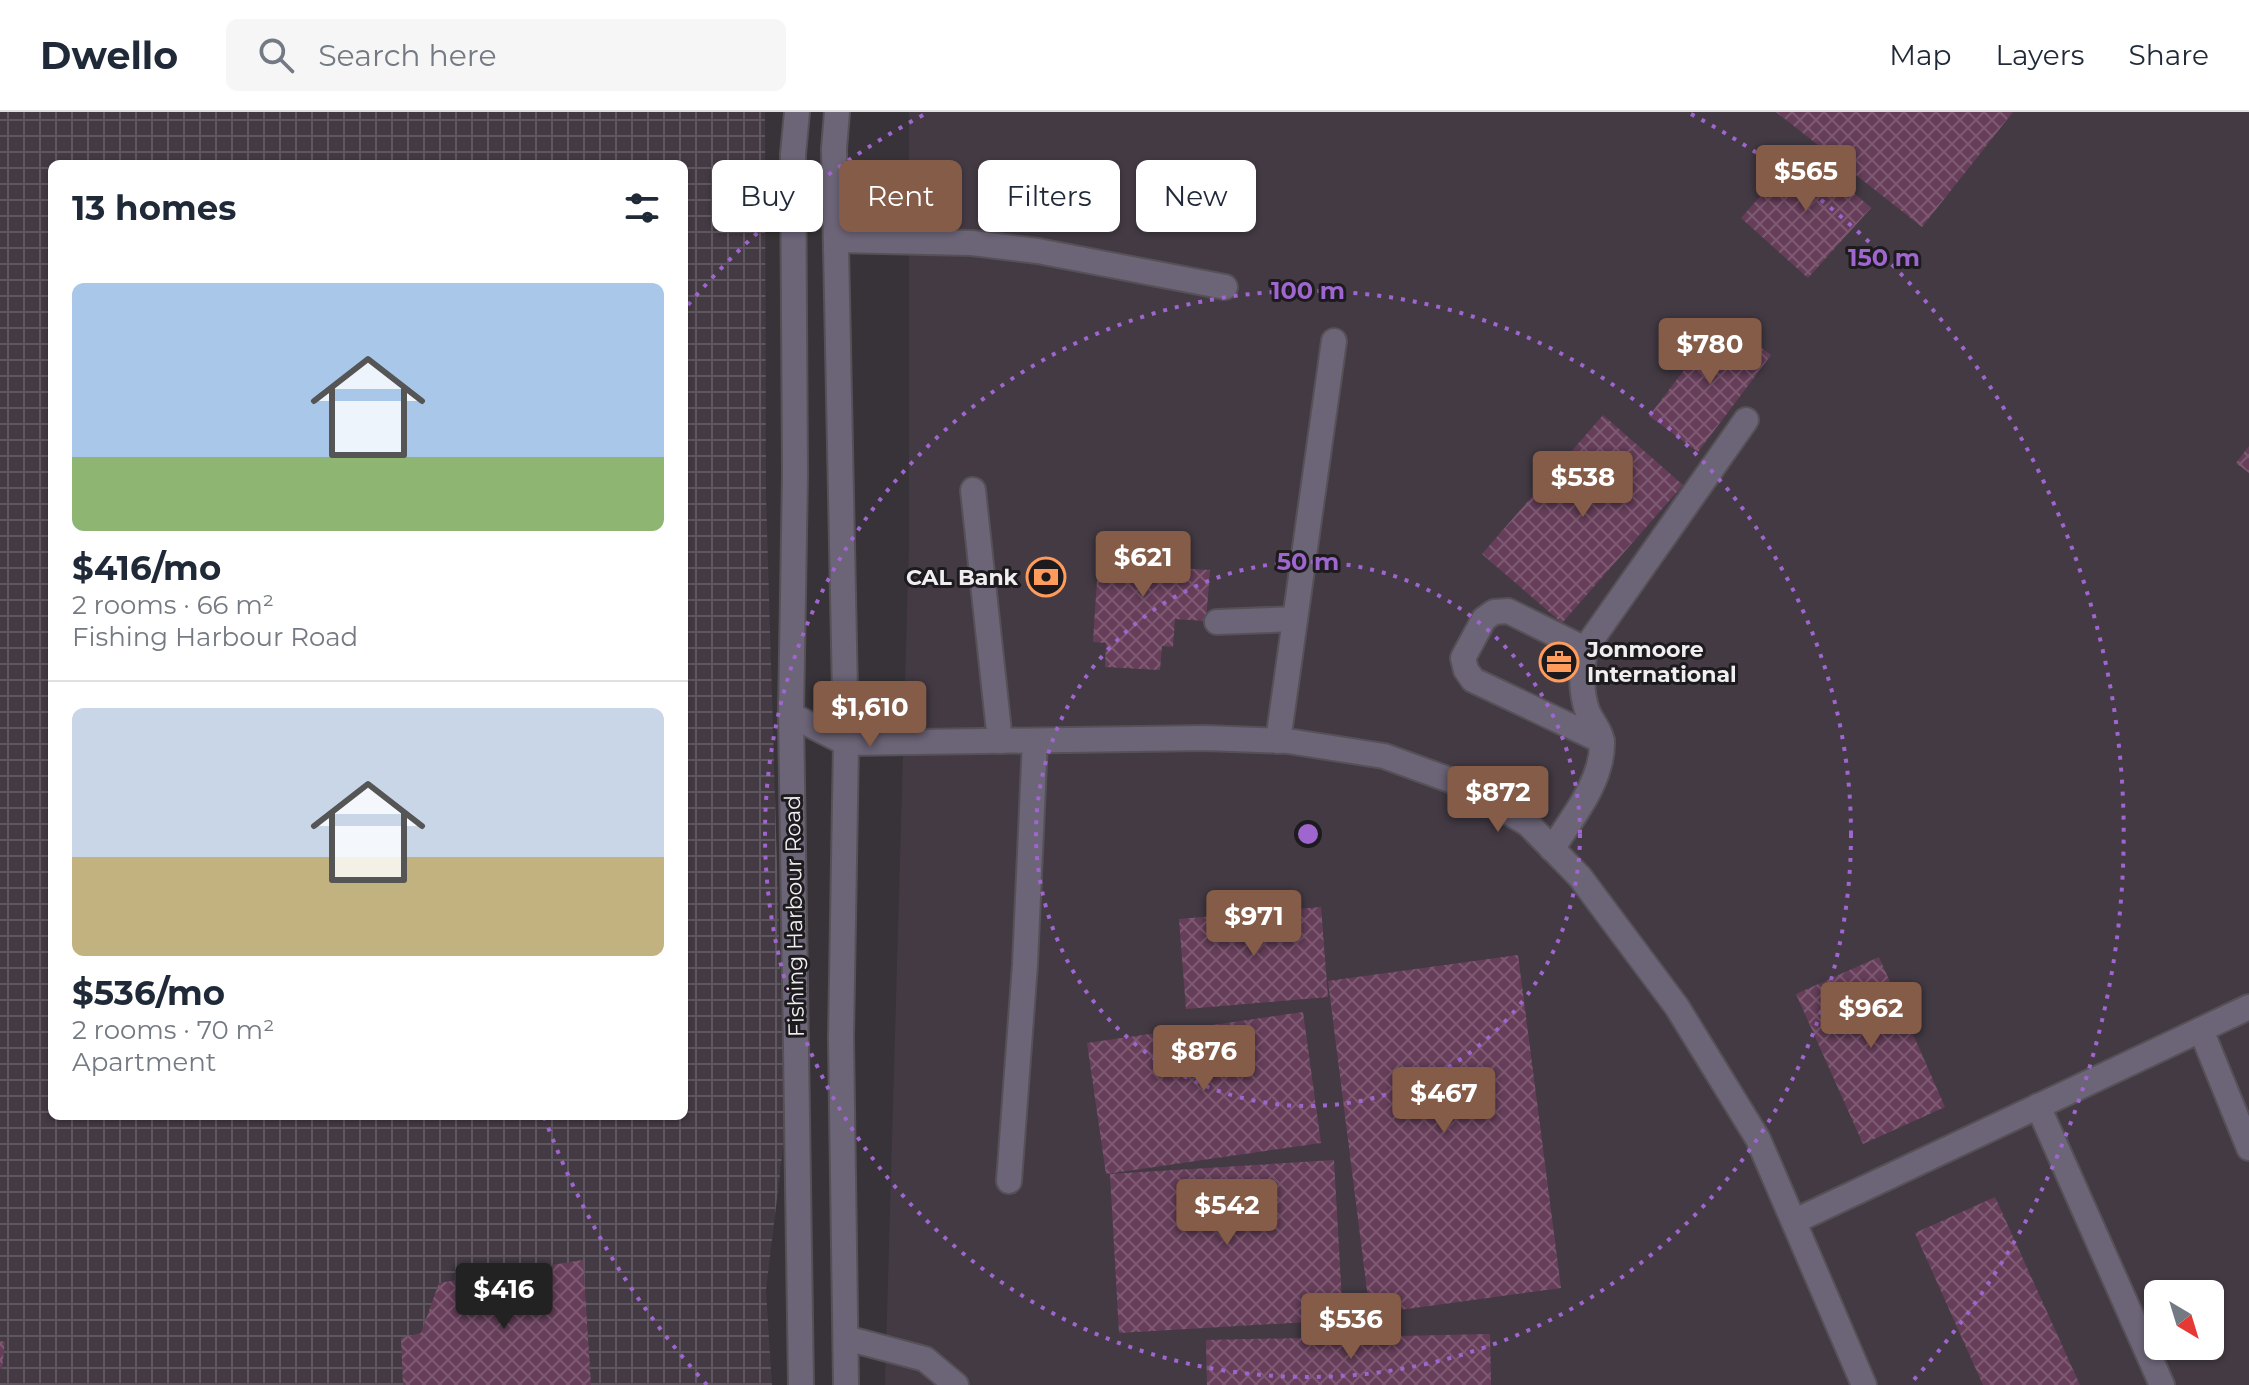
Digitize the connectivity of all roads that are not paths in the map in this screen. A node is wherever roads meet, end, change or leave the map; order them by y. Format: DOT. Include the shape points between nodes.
graph roads {
  1 [pos="797,112"];
  2 [pos="837,112"];
  3 [pos="836,240"];
  4 [pos="1225,287"];
  5 [pos="1334,341"];
  6 [pos="1746,420"];
  7 [pos="973,490"];
  8 [pos="1295,619"];
  9 [pos="1217,622"];
  10 [pos="1585,649"];
  11 [pos="791,715"];
  12 [pos="1000,741"];
  13 [pos="1035,741"];
  14 [pos="1278,741"];
  15 [pos="1602,741"];
  16 [pos="846,743"];
  17 [pos="1552,849"];
  18 [pos="2249,1007"];
  19 [pos="2201,1030"];
  20 [pos="2038,1106"];
  21 [pos="2249,1148"];
  22 [pos="1009,1181"];
  23 [pos="1795,1221"];
  24 [pos="846,1338"];
  25 [pos="801,1385"];
  26 [pos="846,1385"];
  27 [pos="956,1385"];
  28 [pos="1864,1385"];
  29 [pos="2162,1385"];
  1 -- 11 [label="street, Fishing Harbour Road"];
  2 -- 3 [label="street, Fishing Harbour Road"];
  3 -- 4 [label="street" via="972,243"];
  3 -- 16 [label="street, Fishing Harbour Road"];
  5 -- 8 [label="street"];
  6 -- 10 [label="street"];
  7 -- 12 [label="street"];
  8 -- 9 [label="street"];
  8 -- 14 [label="street"];
  10 -- 15 [label="street" via="1581,681 1587,711"];
  10 -- 15 [label="street" via="1508,611 1494,612 1484,619 1463,658 1473,680"];
  11 -- 16 [label="street"];
  11 -- 25 [label="street, Fishing Harbour Road"];
  12 -- 13 [label="street"];
  12 -- 16 [label="street"];
  13 -- 14 [label="street"];
  13 -- 22 [label="street"];
  14 -- 17 [label="street" via="1384,756 1461,784 1528,824"];
  15 -- 17 [label="street" via="1597,773"];
  16 -- 24 [label="street, Fishing Harbour Road" via="841,1038"];
  17 -- 23 [label="street" via="1580,877 1677,1007 1758,1139"];
  18 -- 19 [label="street"];
  19 -- 20 [label="street"];
  19 -- 21 [label="street"];
  20 -- 23 [label="street"];
  20 -- 29 [label="street"];
  23 -- 28 [label="street"];
  24 -- 26 [label="street, Fishing Harbour Road"];
  24 -- 27 [label="street" via="925,1359"];
}
